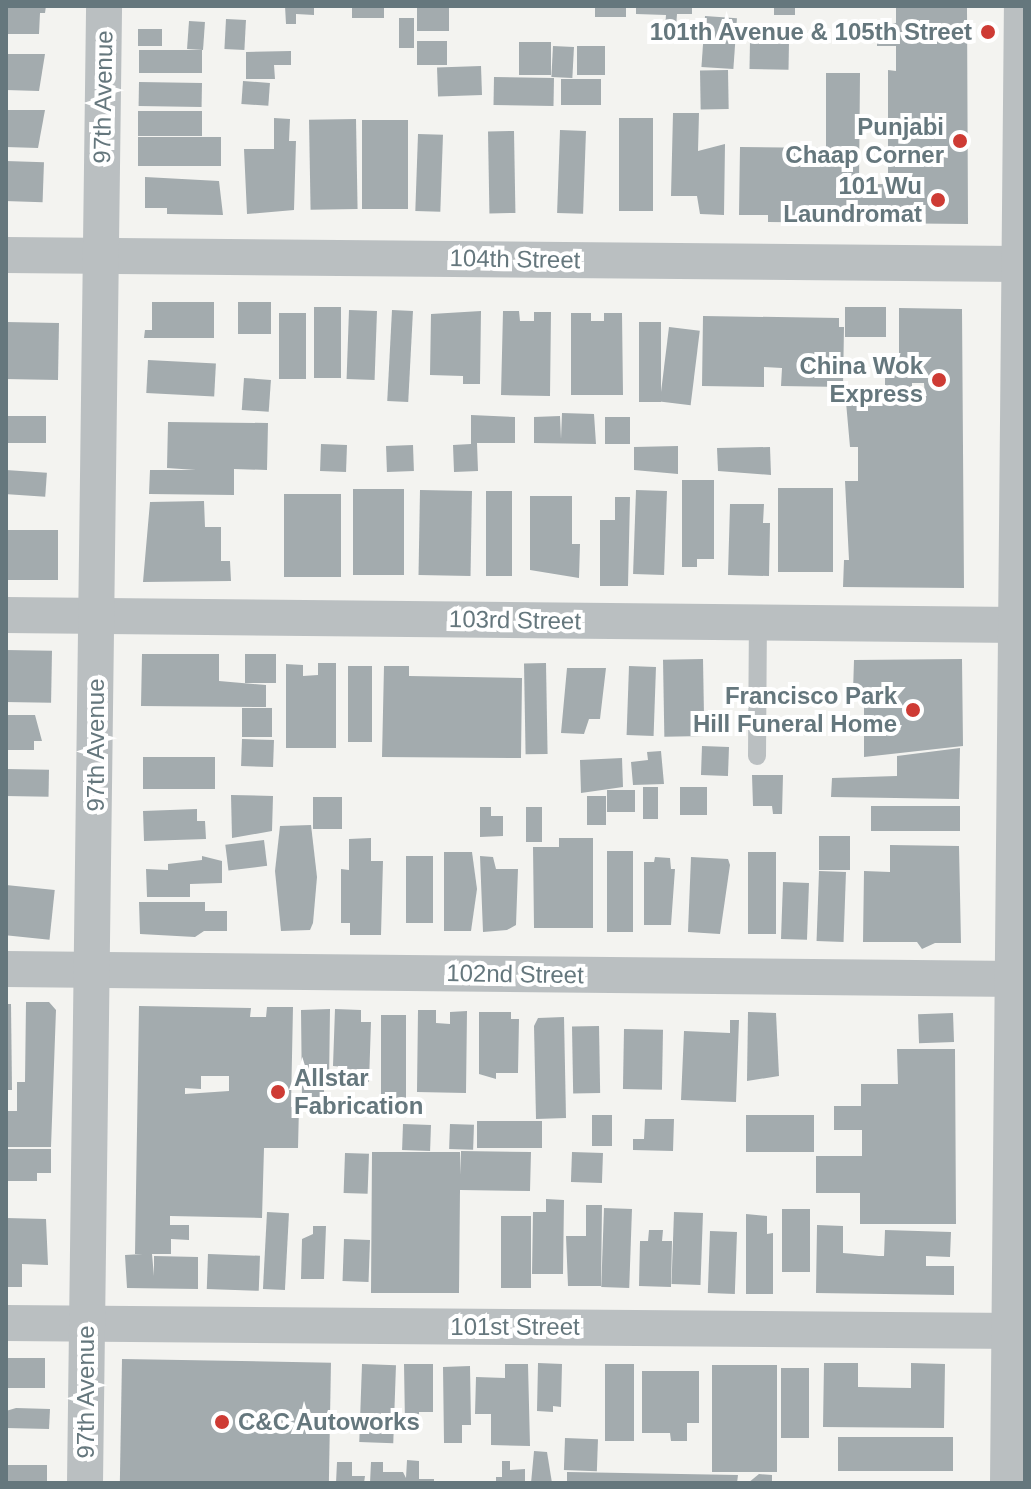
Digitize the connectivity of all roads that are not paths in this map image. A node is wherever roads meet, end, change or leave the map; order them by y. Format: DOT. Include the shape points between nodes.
graph roads {
  1 [pos="104,6"];
  2 [pos="1022,6"];
  3 [pos="6,255"];
  4 [pos="100,255"];
  5 [pos="1022,264"];
  6 [pos="6,615"];
  7 [pos="97,616"];
  8 [pos="758,622"];
  9 [pos="1021,625"];
  10 [pos="757,756"];
  11 [pos="6,969"];
  12 [pos="96,970"];
  13 [pos="1019,979"];
  14 [pos="6,1323"];
  15 [pos="86,1324"];
  16 [pos="1017,1331"];
  17 [pos="85,1483"];
  18 [pos="1008,1483"];
  1 -- 4 [label="street, 97th Avenue"];
  2 -- 5 [label="street"];
  3 -- 4 [label="street, 104th Street"];
  4 -- 5 [label="street, 104th Street"];
  4 -- 7 [label="street, 97th Avenue"];
  5 -- 9 [label="street"];
  6 -- 7 [label="street, 103rd Street"];
  7 -- 8 [label="street, 103rd Street"];
  7 -- 12 [label="street, 97th Avenue"];
  8 -- 9 [label="street, 103rd Street"];
  8 -- 10 [label="lane"];
  9 -- 13 [label="street"];
  11 -- 12 [label="street, 102nd Street"];
  12 -- 13 [label="street, 102nd Street"];
  12 -- 15 [label="street, 97th Avenue"];
  13 -- 16 [label="street"];
  14 -- 15 [label="street, 101st Street"];
  15 -- 16 [label="street, 101st Street"];
  15 -- 17 [label="street, 97th Avenue"];
  16 -- 18 [label="street"];
}
